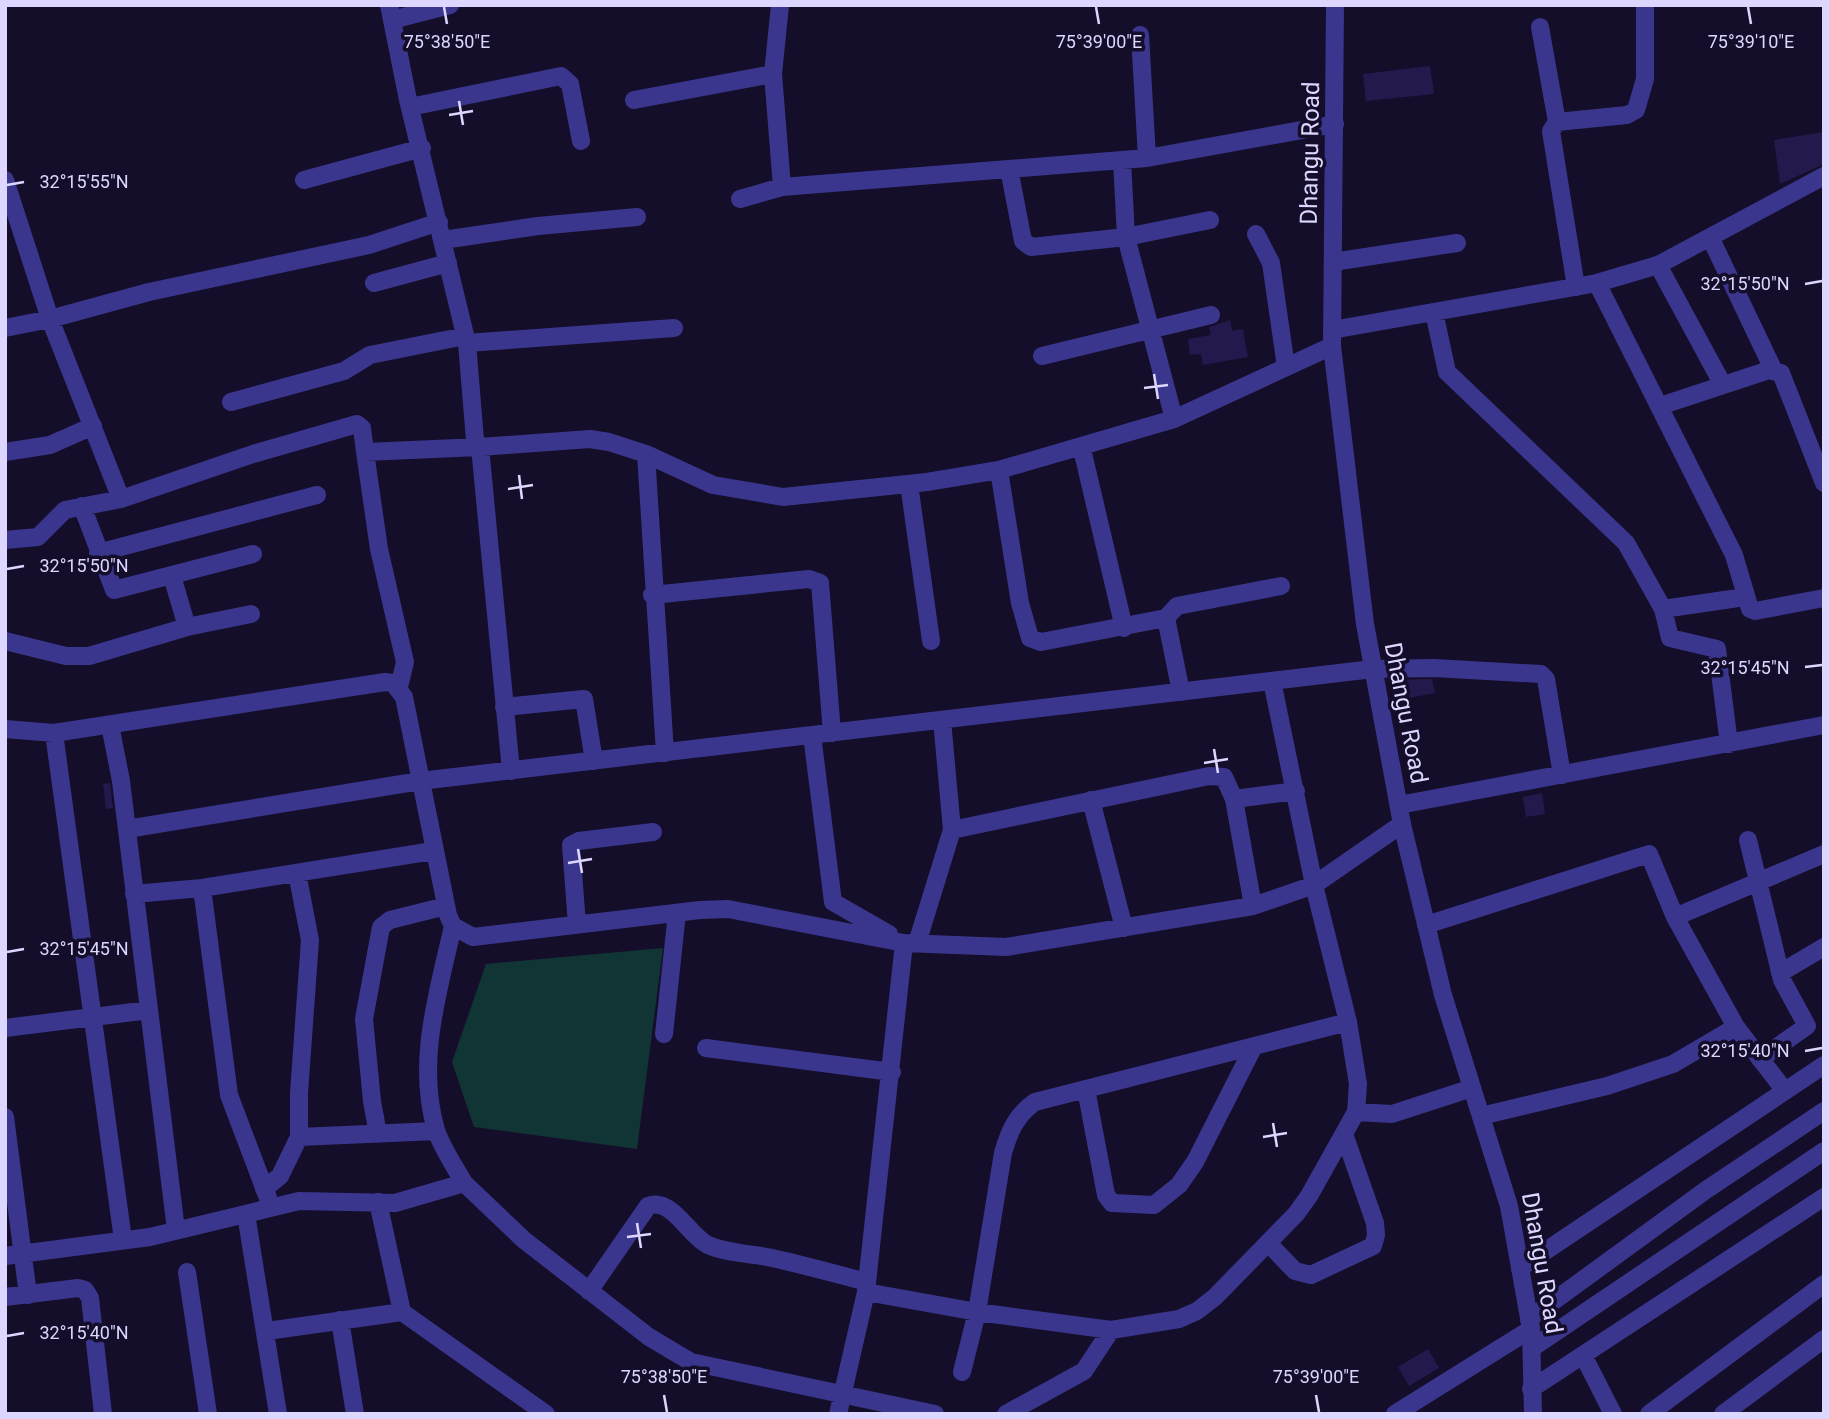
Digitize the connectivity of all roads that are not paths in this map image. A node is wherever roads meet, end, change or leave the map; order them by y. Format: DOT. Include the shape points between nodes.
graph roads {
  1 [pos="450,5"];
  2 [pos="780,5"];
  3 [pos="1335,5"];
  4 [pos="1645,5"];
  5 [pos="390,12"];
  6 [pos="1540,27"];
  7 [pos="1140,35"];
  8 [pos="773,74"];
  9 [pos="634,100"];
  10 [pos="410,107"];
  11 [pos="1557,122"];
  12 [pos="1335,124"];
  13 [pos="581,141"];
  14 [pos="422,148"];
  15 [pos="1147,158"];
  16 [pos="1122,160"];
  17 [pos="1009,169"];
  18 [pos="1824,176"];
  19 [pos="304,180"];
  20 [pos="782,187"];
  21 [pos="6,189"];
  22 [pos="740,199"];
  23 [pos="638,217"];
  24 [pos="1210,220"];
  25 [pos="439,222"];
  26 [pos="1256,234"];
  27 [pos="1126,237"];
  28 [pos="1710,237"];
  29 [pos="443,240"];
  30 [pos="1457,243"];
  31 [pos="1333,262"];
  32 [pos="448,263"];
  33 [pos="1658,265"];
  34 [pos="374,283"];
  35 [pos="1597,283"];
  36 [pos="1576,287"];
  37 [pos="1434,312"];
  38 [pos="1211,315"];
  39 [pos="50,320"];
  40 [pos="5,328"];
  41 [pos="674,328"];
  42 [pos="1150,328"];
  43 [pos="1332,338"];
  44 [pos="466,340"];
  45 [pos="1042,356"];
  46 [pos="1286,367"];
  47 [pos="1774,371"];
  48 [pos="1723,385"];
  49 [pos="231,402"];
  50 [pos="1660,406"];
  51 [pos="1174,419"];
  52 [pos="93,426"];
  53 [pos="480,447"];
  54 [pos="1082,449"];
  55 [pos="5,452"];
  56 [pos="365,452"];
  57 [pos="646,453"];
  58 [pos="999,470"];
  59 [pos="1824,483"];
  60 [pos="909,484"];
  61 [pos="317,495"];
  62 [pos="121,499"];
  63 [pos="82,506"];
  64 [pos="5,540"];
  65 [pos="98,553"];
  66 [pos="254,554"];
  67 [pos="172,576"];
  68 [pos="1281,586"];
  69 [pos="652,595"];
  70 [pos="1745,597"];
  71 [pos="1824,598"];
  72 [pos="1663,609"];
  73 [pos="251,614"];
  74 [pos="1166,618"];
  75 [pos="187,627"];
  76 [pos="1124,628"];
  77 [pos="5,641"];
  78 [pos="931,641"];
  79 [pos="1373,669"];
  80 [pos="1272,681"];
  81 [pos="399,687"];
  82 [pos="1181,692"];
  83 [pos="504,707"];
  84 [pos="942,720"];
  85 [pos="110,725"];
  86 [pos="1824,725"];
  87 [pos="5,729"];
  88 [pos="54,733"];
  89 [pos="832,733"];
  90 [pos="812,735"];
  91 [pos="1729,744"];
  92 [pos="665,753"];
  93 [pos="594,761"];
  94 [pos="511,771"];
  95 [pos="1562,775"];
  96 [pos="420,781"];
  97 [pos="1296,791"];
  98 [pos="1234,799"];
  99 [pos="1091,800"];
  100 [pos="1399,805"];
  101 [pos="1402,824"];
  102 [pos="127,829"];
  103 [pos="952,830"];
  104 [pos="653,832"];
  105 [pos="1748,840"];
  106 [pos="433,851"];
  107 [pos="1824,854"];
  108 [pos="297,873"];
  109 [pos="1759,881"];
  110 [pos="1314,886"];
  111 [pos="202,888"];
  112 [pos="134,894"];
  113 [pos="446,906"];
  114 [pos="1253,906"];
  115 [pos="677,913"];
  116 [pos="1675,916"];
  117 [pos="577,925"];
  118 [pos="1426,925"];
  119 [pos="453,926"];
  120 [pos="1124,928"];
  121 [pos="911,943"];
  122 [pos="1824,947"];
  123 [pos="1780,973"];
  124 [pos="149,1010"];
  125 [pos="93,1015"];
  126 [pos="1348,1022"];
  127 [pos="1735,1027"];
  128 [pos="5,1028"];
  129 [pos="664,1034"];
  130 [pos="1254,1046"];
  131 [pos="706,1048"];
  132 [pos="1760,1059"];
  133 [pos="1824,1065"];
  134 [pos="892,1072"];
  135 [pos="1472,1088"];
  136 [pos="1086,1089"];
  137 [pos="1785,1091"];
  138 [pos="1824,1111"];
  139 [pos="1356,1112"];
  140 [pos="1481,1116"];
  141 [pos="5,1117"];
  142 [pos="436,1131"];
  143 [pos="378,1134"];
  144 [pos="1343,1134"];
  145 [pos="299,1137"];
  146 [pos="1824,1151"];
  147 [pos="8,1152"];
  148 [pos="464,1183"];
  149 [pos="264,1189"];
  150 [pos="1824,1196"];
  151 [pos="377,1202"];
  152 [pos="11,1204"];
  153 [pos="271,1208"];
  154 [pos="246,1214"];
  155 [pos="176,1230"];
  156 [pos="123,1240"];
  157 [pos="1268,1242"];
  158 [pos="24,1253"];
  159 [pos="5,1256"];
  160 [pos="1520,1268"];
  161 [pos="187,1272"];
  162 [pos="1824,1284"];
  163 [pos="867,1287"];
  164 [pos="589,1291"];
  165 [pos="28,1295"];
  166 [pos="5,1297"];
  167 [pos="402,1312"];
  168 [pos="977,1312"];
  169 [pos="341,1320"];
  170 [pos="1530,1324"];
  171 [pos="1111,1330"];
  172 [pos="267,1331"];
  173 [pos="1824,1339"];
  174 [pos="1532,1348"];
  175 [pos="1583,1355"];
  176 [pos="962,1372"];
  177 [pos="1531,1389"];
  178 [pos="841,1395"];
  179 [pos="103,1414"];
  180 [pos="208,1414"];
  181 [pos="278,1414"];
  182 [pos="355,1414"];
  183 [pos="547,1414"];
  184 [pos="838,1414"];
  185 [pos="935,1414"];
  186 [pos="1006,1414"];
  187 [pos="1395,1414"];
  188 [pos="1533,1414"];
  189 [pos="1613,1414"];
  190 [pos="1648,1414"];
  191 [pos="1723,1414"];
  1 -- 5 [label="street"];
  2 -- 8 [label="street"];
  3 -- 12 [label="street, Dhangu Road"];
  4 -- 11 [label="street" via="1645,79 1636,110"];
  5 -- 10 [label="street"];
  6 -- 11 [label="street"];
  7 -- 15 [label="street"];
  8 -- 9 [label="street"];
  8 -- 20 [label="street"];
  10 -- 13 [label="street" via="561,76 570,84"];
  10 -- 14 [label="street"];
  11 -- 36 [label="street" via="1551,131"];
  12 -- 15 [label="street"];
  12 -- 31 [label="street, Dhangu Road"];
  14 -- 19 [label="street"];
  14 -- 25 [label="street"];
  15 -- 16 [label="street"];
  16 -- 17 [label="street"];
  16 -- 27 [label="street"];
  17 -- 20 [label="street"];
  17 -- 27 [label="street" via="1026,245"];
  18 -- 28 [label="street"];
  20 -- 22 [label="street"];
  21 -- 39 [label="street"];
  23 -- 29 [label="street"];
  24 -- 27 [label="street"];
  25 -- 29 [label="street"];
  25 -- 39 [label="street" via="369,245 149,292"];
  26 -- 46 [label="street" via="1271,263"];
  27 -- 42 [label="street"];
  28 -- 33 [label="street"];
  28 -- 47 [label="street"];
  29 -- 32 [label="street"];
  30 -- 31 [label="street"];
  31 -- 43 [label="street, Dhangu Road"];
  32 -- 34 [label="street"];
  32 -- 44 [label="street"];
  33 -- 35 [label="street"];
  33 -- 48 [label="street"];
  35 -- 36 [label="street"];
  35 -- 50 [label="street"];
  36 -- 37 [label="street"];
  37 -- 43 [label="street"];
  37 -- 72 [label="street" via="1447,372 1626,543"];
  38 -- 42 [label="street"];
  39 -- 40 [label="street"];
  39 -- 52 [label="street"];
  41 -- 44 [label="street"];
  42 -- 45 [label="street"];
  42 -- 51 [label="street"];
  43 -- 46 [label="street"];
  43 -- 79 [label="street, Dhangu Road"];
  44 -- 49 [label="street" via="370,355 344,371"];
  44 -- 53 [label="street" via="475,439"];
  46 -- 51 [label="street"];
  47 -- 48 [label="street"];
  47 -- 59 [label="street" via="1783,377"];
  48 -- 50 [label="street"];
  50 -- 70 [label="street" via="1734,555"];
  51 -- 54 [label="street"];
  52 -- 55 [label="street" via="50,445"];
  52 -- 62 [label="street"];
  53 -- 56 [label="street"];
  53 -- 57 [label="street" via="590,439"];
  53 -- 83 [label="street"];
  54 -- 58 [label="street"];
  54 -- 76 [label="street"];
  56 -- 62 [label="street" via="362,428 357,424"];
  56 -- 81 [label="street" via="379,549 405,662"];
  57 -- 60 [label="street" via="713,485 783,497"];
  57 -- 69 [label="street"];
  58 -- 60 [label="street"];
  58 -- 76 [label="street" via="1030,638 1041,642"];
  60 -- 78 [label="street"];
  61 -- 65 [label="street"];
  62 -- 63 [label="street"];
  63 -- 64 [label="street" via="61,512 38,537"];
  63 -- 65 [label="street"];
  65 -- 67 [label="street" via="114,590"];
  66 -- 67 [label="street"];
  67 -- 75 [label="street"];
  68 -- 74 [label="street" via="1177,606"];
  69 -- 89 [label="street" via="809,579 820,583"];
  69 -- 92 [label="street"];
  70 -- 71 [label="street" via="1755,611"];
  70 -- 72 [label="street"];
  72 -- 91 [label="street" via="1672,641 1715,648 1719,653"];
  73 -- 75 [label="street"];
  74 -- 76 [label="street"];
  74 -- 82 [label="street"];
  75 -- 77 [label="street" via="89,656 66,656"];
  79 -- 80 [label="street"];
  79 -- 95 [label="street" via="1541,674 1546,678"];
  79 -- 100 [label="street, Dhangu Road"];
  80 -- 82 [label="street"];
  80 -- 97 [label="street"];
  81 -- 85 [label="street" via="385,682"];
  81 -- 96 [label="street"];
  82 -- 84 [label="street"];
  83 -- 93 [label="street" via="584,699"];
  83 -- 94 [label="street"];
  84 -- 89 [label="street"];
  84 -- 103 [label="street"];
  85 -- 88 [label="street"];
  85 -- 102 [label="street"];
  86 -- 91 [label="street"];
  87 -- 88 [label="street"];
  88 -- 125 [label="street"];
  89 -- 90 [label="street"];
  90 -- 92 [label="street"];
  90 -- 121 [label="street" via="833,902"];
  91 -- 95 [label="street"];
  92 -- 93 [label="street"];
  93 -- 94 [label="street"];
  94 -- 96 [label="street"];
  95 -- 100 [label="street"];
  96 -- 102 [label="street"];
  96 -- 106 [label="street"];
  97 -- 98 [label="street"];
  97 -- 110 [label="street"];
  98 -- 99 [label="street" via="1226,779 1219,775"];
  98 -- 114 [label="street"];
  99 -- 103 [label="street"];
  99 -- 120 [label="street"];
  100 -- 101 [label="street, Dhangu Road"];
  101 -- 110 [label="street"];
  101 -- 118 [label="street, Dhangu Road"];
  102 -- 112 [label="street"];
  103 -- 121 [label="street"];
  104 -- 117 [label="street" via="571,845"];
  105 -- 109 [label="street"];
  106 -- 108 [label="street"];
  106 -- 113 [label="street"];
  107 -- 109 [label="street"];
  108 -- 111 [label="street"];
  108 -- 145 [label="street" via="310,940"];
  109 -- 116 [label="street"];
  109 -- 123 [label="street"];
  110 -- 114 [label="street"];
  110 -- 126 [label="street"];
  111 -- 112 [label="street"];
  111 -- 149 [label="street" via="229,1095"];
  112 -- 124 [label="street"];
  113 -- 119 [label="street"];
  113 -- 143 [label="street" via="390,920 381,927 364,1019"];
  114 -- 120 [label="street"];
  115 -- 117 [label="street"];
  115 -- 121 [label="street" via="728,909"];
  115 -- 129 [label="street"];
  116 -- 118 [label="street" via="1646,853"];
  116 -- 127 [label="street"];
  117 -- 119 [label="street" via="473,937"];
  118 -- 135 [label="street, Dhangu Road"];
  119 -- 142 [label="street" via="429,1033 428,1072"];
  120 -- 121 [label="street" via="1006,947"];
  121 -- 134 [label="street"];
  122 -- 123 [label="street"];
  123 -- 132 [label="street" via="1807,1026"];
  124 -- 125 [label="street"];
  124 -- 155 [label="street"];
  125 -- 128 [label="street"];
  125 -- 156 [label="street"];
  126 -- 130 [label="street"];
  126 -- 139 [label="street" via="1358,1084"];
  127 -- 132 [label="street"];
  127 -- 140 [label="street" via="1673,1064 1606,1086"];
  130 -- 136 [label="street"];
  130 -- 136 [label="street" via="1195,1162 1179,1185 1154,1205 1112,1203 1106,1195"];
  131 -- 134 [label="street"];
  132 -- 137 [label="street"];
  133 -- 137 [label="street"];
  134 -- 163 [label="street"];
  135 -- 139 [label="street" via="1392,1114"];
  135 -- 140 [label="street, Dhangu Road"];
  136 -- 168 [label="street" via="1035,1102 1023,1110 1009,1134"];
  137 -- 160 [label="street"];
  138 -- 170 [label="street" via="1706,1190"];
  139 -- 144 [label="street"];
  140 -- 160 [label="street, Dhangu Road" via="1509,1206"];
  141 -- 147 [label="street"];
  142 -- 143 [label="street"];
  142 -- 148 [label="street"];
  143 -- 145 [label="street"];
  144 -- 157 [label="street" via="1309,1196"];
  144 -- 157 [label="street" via="1375,1223 1373,1246 1311,1275 1295,1270"];
  145 -- 149 [label="street" via="280,1176"];
  146 -- 174 [label="street"];
  147 -- 152 [label="street"];
  148 -- 151 [label="street" via="395,1203"];
  148 -- 164 [label="street" via="524,1240"];
  149 -- 153 [label="street"];
  150 -- 175 [label="street"];
  151 -- 153 [label="street" via="299,1201"];
  151 -- 167 [label="street"];
  152 -- 158 [label="street"];
  153 -- 154 [label="street"];
  154 -- 155 [label="street"];
  154 -- 172 [label="street"];
  155 -- 156 [label="street"];
  156 -- 158 [label="street"];
  157 -- 171 [label="street" via="1196,1311 1179,1319"];
  158 -- 159 [label="street"];
  158 -- 165 [label="street"];
  160 -- 170 [label="street, Dhangu Road"];
  161 -- 180 [label="street"];
  162 -- 190 [label="street"];
  163 -- 164 [label="street" via="770,1257 722,1250 701,1240 665,1206 653,1204"];
  163 -- 168 [label="street"];
  163 -- 178 [label="street"];
  164 -- 178 [label="street" via="691,1362"];
  165 -- 166 [label="street"];
  165 -- 179 [label="street" via="85,1290 90,1298"];
  167 -- 169 [label="street"];
  167 -- 183 [label="street"];
  168 -- 171 [label="street"];
  168 -- 176 [label="street"];
  169 -- 172 [label="street"];
  169 -- 182 [label="street"];
  170 -- 174 [label="street, Dhangu Road"];
  170 -- 187 [label="street"];
  171 -- 186 [label="street" via="1084,1371"];
  172 -- 181 [label="street"];
  173 -- 191 [label="street"];
  174 -- 177 [label="street, Dhangu Road"];
  175 -- 177 [label="street"];
  175 -- 189 [label="street"];
  177 -- 188 [label="street, Dhangu Road"];
  178 -- 184 [label="street"];
  178 -- 185 [label="street"];
}
